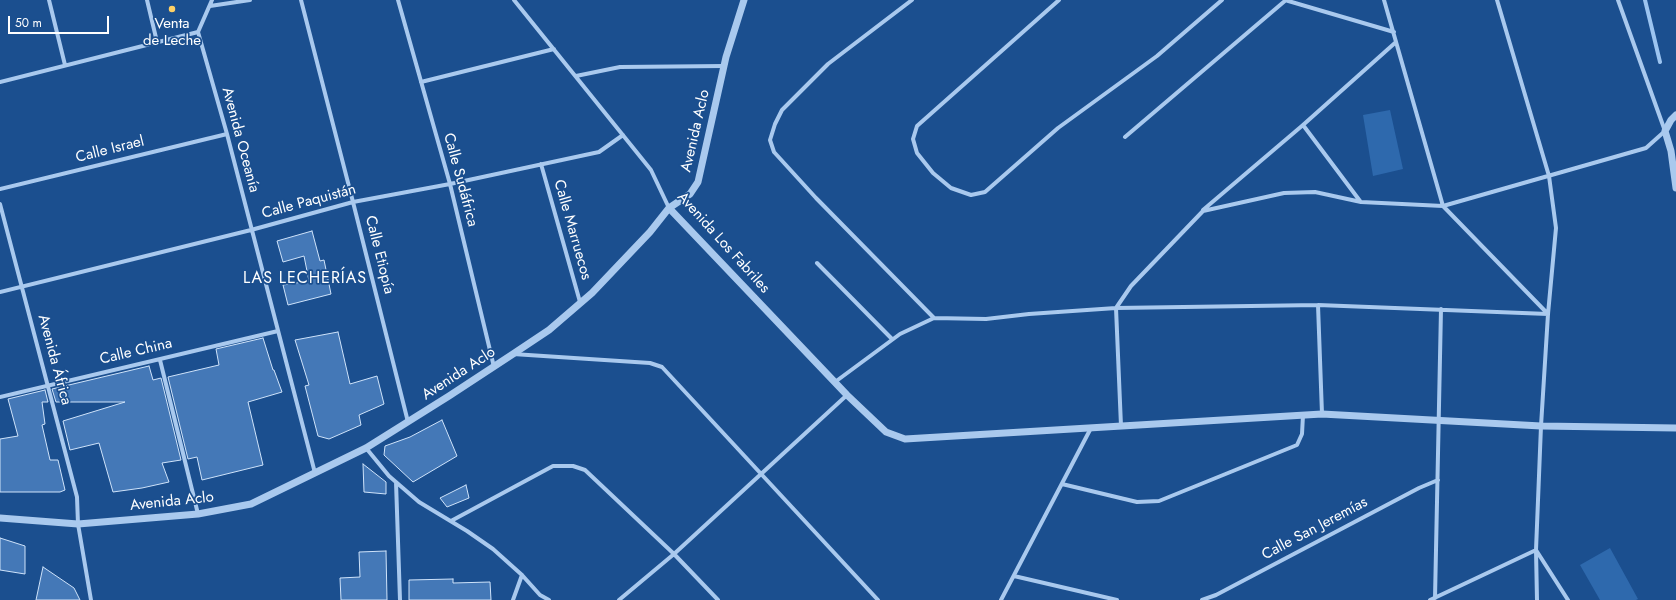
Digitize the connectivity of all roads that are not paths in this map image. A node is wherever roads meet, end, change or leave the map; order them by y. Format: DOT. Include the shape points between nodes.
graph roads {
  1 [pos="48,0"];
  2 [pos="147,0"];
  3 [pos="212,0"];
  4 [pos="250,0"];
  5 [pos="301,0"];
  6 [pos="398,0"];
  7 [pos="514,0"];
  8 [pos="744,0"];
  9 [pos="912,0"];
  10 [pos="1059,0"];
  11 [pos="1222,0"];
  12 [pos="1286,0"];
  13 [pos="1384,0"];
  14 [pos="1497,0"];
  15 [pos="1618,0"];
  16 [pos="210,6"];
  17 [pos="198,32"];
  18 [pos="1394,32"];
  19 [pos="157,42"];
  20 [pos="1396,42"];
  21 [pos="554,49"];
  22 [pos="65,65"];
  23 [pos="724,66"];
  24 [pos="576,76"];
  25 [pos="0,82"];
  26 [pos="421,82"];
  27 [pos="1676,115"];
  28 [pos="1303,125"];
  29 [pos="1665,131"];
  30 [pos="227,134"];
  31 [pos="623,135"];
  32 [pos="1125,137"];
  33 [pos="541,164"];
  34 [pos="1549,176"];
  35 [pos="450,184"];
  36 [pos="1676,188"];
  37 [pos="0,189"];
  38 [pos="353,202"];
  39 [pos="1361,202"];
  40 [pos="0,204"];
  41 [pos="1443,206"];
  42 [pos="669,208"];
  43 [pos="1203,211"];
  44 [pos="251,230"];
  45 [pos="817,263"];
  46 [pos="22,286"];
  47 [pos="0,292"];
  48 [pos="580,302"];
  49 [pos="1318,305"];
  50 [pos="1116,308"];
  51 [pos="1442,309"];
  52 [pos="1548,314"];
  53 [pos="934,318"];
  54 [pos="278,331"];
  55 [pos="892,339"];
  56 [pos="513,354"];
  57 [pos="160,360"];
  58 [pos="494,367"];
  59 [pos="835,382"];
  60 [pos="48,385"];
  61 [pos="847,395"];
  62 [pos="0,397"];
  63 [pos="1322,414"];
  64 [pos="1303,415"];
  65 [pos="1439,421"];
  66 [pos="408,423"];
  67 [pos="1121,426"];
  68 [pos="1541,426"];
  69 [pos="1091,428"];
  70 [pos="1676,428"];
  71 [pos="366,448"];
  72 [pos="315,473"];
  73 [pos="761,474"];
  74 [pos="1438,480"];
  75 [pos="396,482"];
  76 [pos="1062,484"];
  77 [pos="198,514"];
  78 [pos="0,518"];
  79 [pos="452,521"];
  80 [pos="78,524"];
  81 [pos="1536,550"];
  82 [pos="674,554"];
  83 [pos="522,575"];
  84 [pos="1014,576"];
  85 [pos="1435,598"];
  86 [pos="91,600"];
  87 [pos="400,600"];
  88 [pos="513,600"];
  89 [pos="549,600"];
  90 [pos="619,600"];
  91 [pos="718,600"];
  92 [pos="878,600"];
  93 [pos="1001,600"];
  94 [pos="1117,600"];
  95 [pos="1202,600"];
  96 [pos="1430,600"];
  97 [pos="1537,600"];
  98 [pos="1568,600"];
  1 -- 22 [label="street"];
  2 -- 19 [label="street"];
  3 -- 16 [label="street"];
  4 -- 16 [label="street"];
  5 -- 38 [label="street, Calle Etiopía"];
  6 -- 26 [label="street, Calle Sudáfrica"];
  7 -- 21 [label="street, Avenida Los Fabriles"];
  8 -- 23 [label="street, Avenida Aclo"];
  9 -- 53 [label="street" via="828,64 782,110 770,140 774,152 810,192"];
  10 -- 11 [label="street" via="916,126 913,139 916,153 950,188 971,195 985,192 1058,128 1157,56"];
  12 -- 18 [label="street"];
  12 -- 32 [label="street"];
  13 -- 18 [label="street"];
  14 -- 34 [label="street"];
  15 -- 29 [label="street"];
  16 -- 17 [label="street"];
  17 -- 19 [label="street"];
  17 -- 30 [label="street, Avenida Oceanía"];
  18 -- 20 [label="street"];
  19 -- 22 [label="street"];
  20 -- 28 [label="street"];
  20 -- 41 [label="street"];
  21 -- 24 [label="street, Avenida Los Fabriles"];
  21 -- 26 [label="street"];
  22 -- 25 [label="street"];
  23 -- 24 [label="street" via="620,67"];
  23 -- 42 [label="street, Avenida Aclo" via="698,182 690,194"];
  24 -- 31 [label="street, Avenida Los Fabriles"];
  26 -- 35 [label="street, Calle Sudáfrica"];
  27 -- 29 [label="street"];
  28 -- 39 [label="street"];
  28 -- 43 [label="street"];
  29 -- 34 [label="street" via="1646,148"];
  29 -- 36 [label="street" via="1671,151"];
  30 -- 37 [label="street, Calle Israel"];
  30 -- 44 [label="street, Avenida Oceanía"];
  31 -- 33 [label="street, Calle Paquistán" via="598,152"];
  31 -- 42 [label="street, Avenida Los Fabriles" via="651,170"];
  33 -- 35 [label="street, Calle Paquistán"];
  33 -- 48 [label="street, Calle Marruecos"];
  34 -- 41 [label="street"];
  34 -- 52 [label="street" via="1556,228"];
  35 -- 38 [label="street, Calle Paquistán"];
  35 -- 58 [label="street, Calle Sudáfrica"];
  38 -- 44 [label="street, Calle Paquistán"];
  38 -- 66 [label="street, Calle Etiopía"];
  39 -- 41 [label="street"];
  39 -- 43 [label="street" via="1315,192 1284,193"];
  40 -- 46 [label="street, Avenida África"];
  41 -- 52 [label="street"];
  42 -- 48 [label="street, Avenida Aclo" via="650,232 592,293"];
  42 -- 59 [label="street, Avenida Los Fabriles"];
  43 -- 50 [label="street" via="1131,286"];
  44 -- 46 [label="street, Calle Paquistán"];
  44 -- 54 [label="street, Avenida Oceanía"];
  45 -- 55 [label="street"];
  46 -- 47 [label="street, Calle Paquistán"];
  46 -- 60 [label="street, Avenida África"];
  48 -- 56 [label="street, Avenida Aclo" via="549,330"];
  49 -- 50 [label="street"];
  49 -- 51 [label="street"];
  49 -- 63 [label="street"];
  50 -- 53 [label="street" via="1029,314 986,320"];
  50 -- 67 [label="street"];
  51 -- 52 [label="street"];
  51 -- 65 [label="street"];
  52 -- 68 [label="street"];
  53 -- 55 [label="street"];
  54 -- 57 [label="street, Calle China"];
  54 -- 72 [label="street, Avenida Oceanía"];
  55 -- 59 [label="street"];
  56 -- 58 [label="street, Avenida Aclo"];
  56 -- 73 [label="street" via="650,363 662,367"];
  57 -- 60 [label="street, Calle China"];
  57 -- 77 [label="street"];
  58 -- 66 [label="street, Avenida Aclo"];
  59 -- 61 [label="street, Avenida Los Fabriles"];
  60 -- 62 [label="street, Calle China"];
  60 -- 80 [label="street, Avenida África" via="76,497"];
  61 -- 69 [label="street, Avenida Los Fabriles" via="886,432 905,438"];
  61 -- 73 [label="street"];
  63 -- 64 [label="street"];
  63 -- 65 [label="street"];
  64 -- 67 [label="street"];
  64 -- 76 [label="street" via="1302,434 1296,445 1159,501 1137,502"];
  65 -- 68 [label="street"];
  65 -- 74 [label="street"];
  66 -- 71 [label="street, Avenida Aclo"];
  67 -- 69 [label="street"];
  68 -- 70 [label="street"];
  68 -- 81 [label="street"];
  69 -- 76 [label="street"];
  71 -- 72 [label="street, Avenida Aclo"];
  71 -- 75 [label="street"];
  72 -- 77 [label="street, Avenida Aclo" via="251,504"];
  73 -- 82 [label="street"];
  73 -- 92 [label="street"];
  74 -- 85 [label="street"];
  74 -- 95 [label="street, Calle San Jeremías"];
  75 -- 79 [label="street" via="419,502"];
  75 -- 87 [label="street"];
  76 -- 84 [label="street"];
  77 -- 80 [label="street, Avenida Aclo"];
  78 -- 80 [label="street, Avenida Aclo"];
  79 -- 82 [label="street" via="553,466 574,466 585,470"];
  79 -- 83 [label="street" via="493,549"];
  80 -- 86 [label="street, Avenida África"];
  81 -- 85 [label="street"];
  81 -- 97 [label="street"];
  81 -- 98 [label="street"];
  82 -- 90 [label="street"];
  82 -- 91 [label="street"];
  83 -- 88 [label="street"];
  83 -- 89 [label="street" via="540,595"];
  84 -- 93 [label="street"];
  84 -- 94 [label="street"];
  85 -- 96 [label="street"];
}
